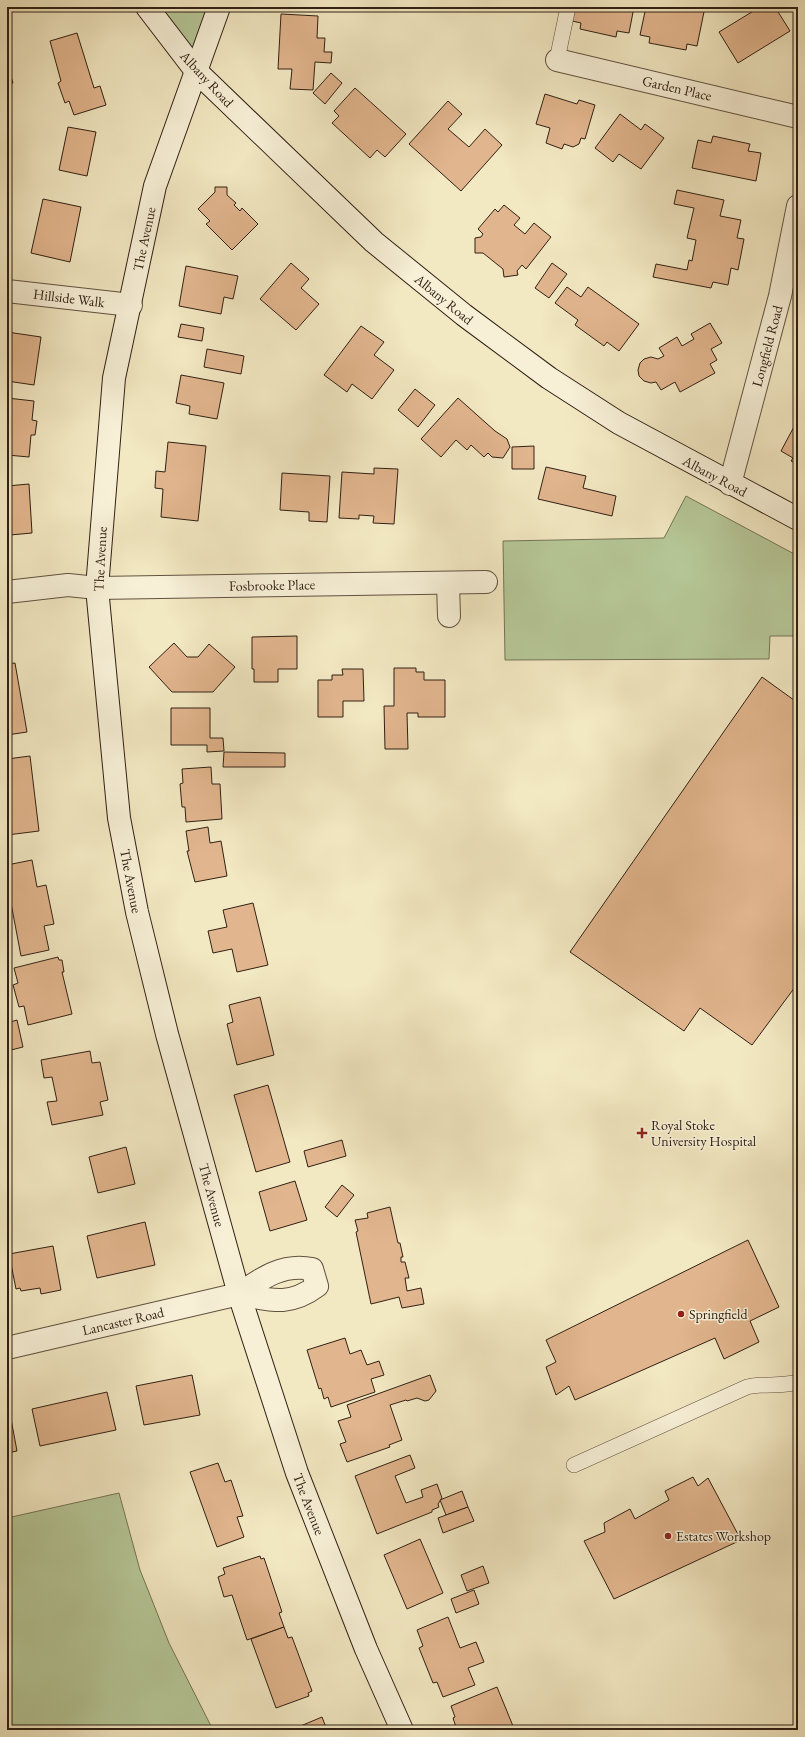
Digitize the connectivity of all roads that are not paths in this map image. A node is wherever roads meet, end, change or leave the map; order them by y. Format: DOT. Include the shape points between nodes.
graph roads {
  1 [pos="147,7"];
  2 [pos="219,7"];
  3 [pos="568,7"];
  4 [pos="557,60"];
  5 [pos="196,71"];
  6 [pos="798,117"];
  7 [pos="798,206"];
  8 [pos="7,291"];
  9 [pos="131,306"];
  10 [pos="730,484"];
  11 [pos="798,519"];
  12 [pos="486,582"];
  13 [pos="448,583"];
  14 [pos="97,588"];
  15 [pos="7,592"];
  16 [pos="449,616"];
  17 [pos="239,1294"];
  18 [pos="7,1348"];
  19 [pos="798,1382"];
  20 [pos="574,1465"];
  21 [pos="402,1730"];
  1 -- 5 [label="street, Albany Road"];
  2 -- 5 [label="street, The Avenue"];
  3 -- 4 [label="lane"];
  4 -- 6 [label="street, Garden Place"];
  5 -- 9 [label="street, The Avenue" via="156,186"];
  5 -- 10 [label="street, Albany Road" via="374,242 464,315 549,378 619,423"];
  7 -- 10 [label="street, Longfield Road" via="780,296"];
  8 -- 9 [label="street, Hillside Walk"];
  9 -- 14 [label="street, The Avenue" via="114,378"];
  10 -- 11 [label="street, Albany Road"];
  12 -- 13 [label="street, Fosbrooke Place"];
  13 -- 14 [label="street, Fosbrooke Place"];
  13 -- 16 [label="street"];
  14 -- 15 [label="street, Fosbrooke Place" via="68,585"];
  14 -- 17 [label="street, The Avenue" via="119,818 137,912 167,1034"];
  17 -- 18 [label="street, Lancaster Road"];
  17 -- 21 [label="street, The Avenue" via="297,1473 366,1649"];
  19 -- 20 [label="lane" via="747,1387"];
}
